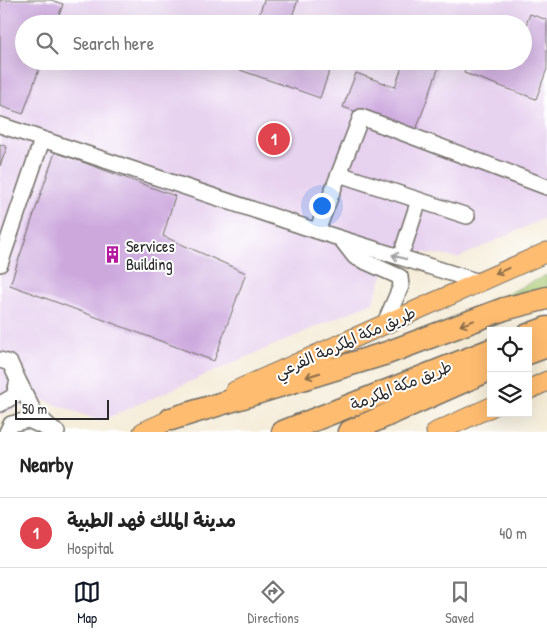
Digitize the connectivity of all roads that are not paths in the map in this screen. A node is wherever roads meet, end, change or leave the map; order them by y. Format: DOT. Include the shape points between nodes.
graph roads {
  1 [pos="0,125"];
  2 [pos="42,140"];
  3 [pos="339,174"];
  4 [pos="547,187"];
  5 [pos="420,200"];
  6 [pos="467,216"];
  7 [pos="317,231"];
  8 [pos="341,238"];
  9 [pos="404,246"];
  10 [pos="547,252"];
  11 [pos="0,264"];
  12 [pos="430,266"];
  13 [pos="400,277"];
  14 [pos="479,282"];
  15 [pos="547,298"];
  16 [pos="384,325"];
  17 [pos="547,328"];
  18 [pos="532,348"];
  19 [pos="487,352"];
  20 [pos="0,360"];
  21 [pos="487,371"];
  22 [pos="487,376"];
  23 [pos="18,380"];
  24 [pos="547,381"];
  25 [pos="532,388"];
  26 [pos="0,404"];
  27 [pos="487,409"];
  28 [pos="171,419"];
  29 [pos="7,432"];
  30 [pos="55,432"];
  31 [pos="143,432"];
  32 [pos="283,432"];
  33 [pos="349,432"];
  34 [pos="389,432"];
  35 [pos="436,432"];
  1 -- 2 [label="lane"];
  2 -- 7 [label="lane"];
  2 -- 11 [label="lane"];
  3 -- 4 [label="lane" via="361,117"];
  3 -- 5 [label="lane"];
  3 -- 7 [label="lane"];
  5 -- 6 [label="lane"];
  5 -- 9 [label="lane"];
  7 -- 8 [label="lane"];
  12 -- 8 [label="lane, one-way"];
  8 -- 13 [label="lane" via="355,257"];
  10 -- 14 [label="main road, طريق مكة المكرمة الفرعي, one-way"];
  12 -- 13 [label="lane"];
  12 -- 14 [label="lane"];
  13 -- 16 [label="lane" via="402,286"];
  14 -- 16 [label="main road, طريق مكة المكرمة الفرعي"];
  15 -- 28 [label="highway, one-way" via="504,309 387,353"];
  16 -- 28 [label="main road, طريق مكة المكرمة الفرعي"];
  17 -- 18 [label="highway"];
  19 -- 32 [label="highway, طريق مكة المكرمة"];
  20 -- 23 [label="lane" via="10,363"];
  21 -- 33 [label="highway, طريق مكة المكرمة"];
  22 -- 34 [label="highway"];
  23 -- 26 [label="lane" via="14,396"];
  23 -- 30 [label="lane" via="34,412"];
  24 -- 25 [label="main road"];
  27 -- 35 [label="main road"];
  28 -- 31 [label="main road, طريق مكة المكرمة الفرعي"];
  29 -- 30 [label="lane" via="11,424 28,420"];
}
